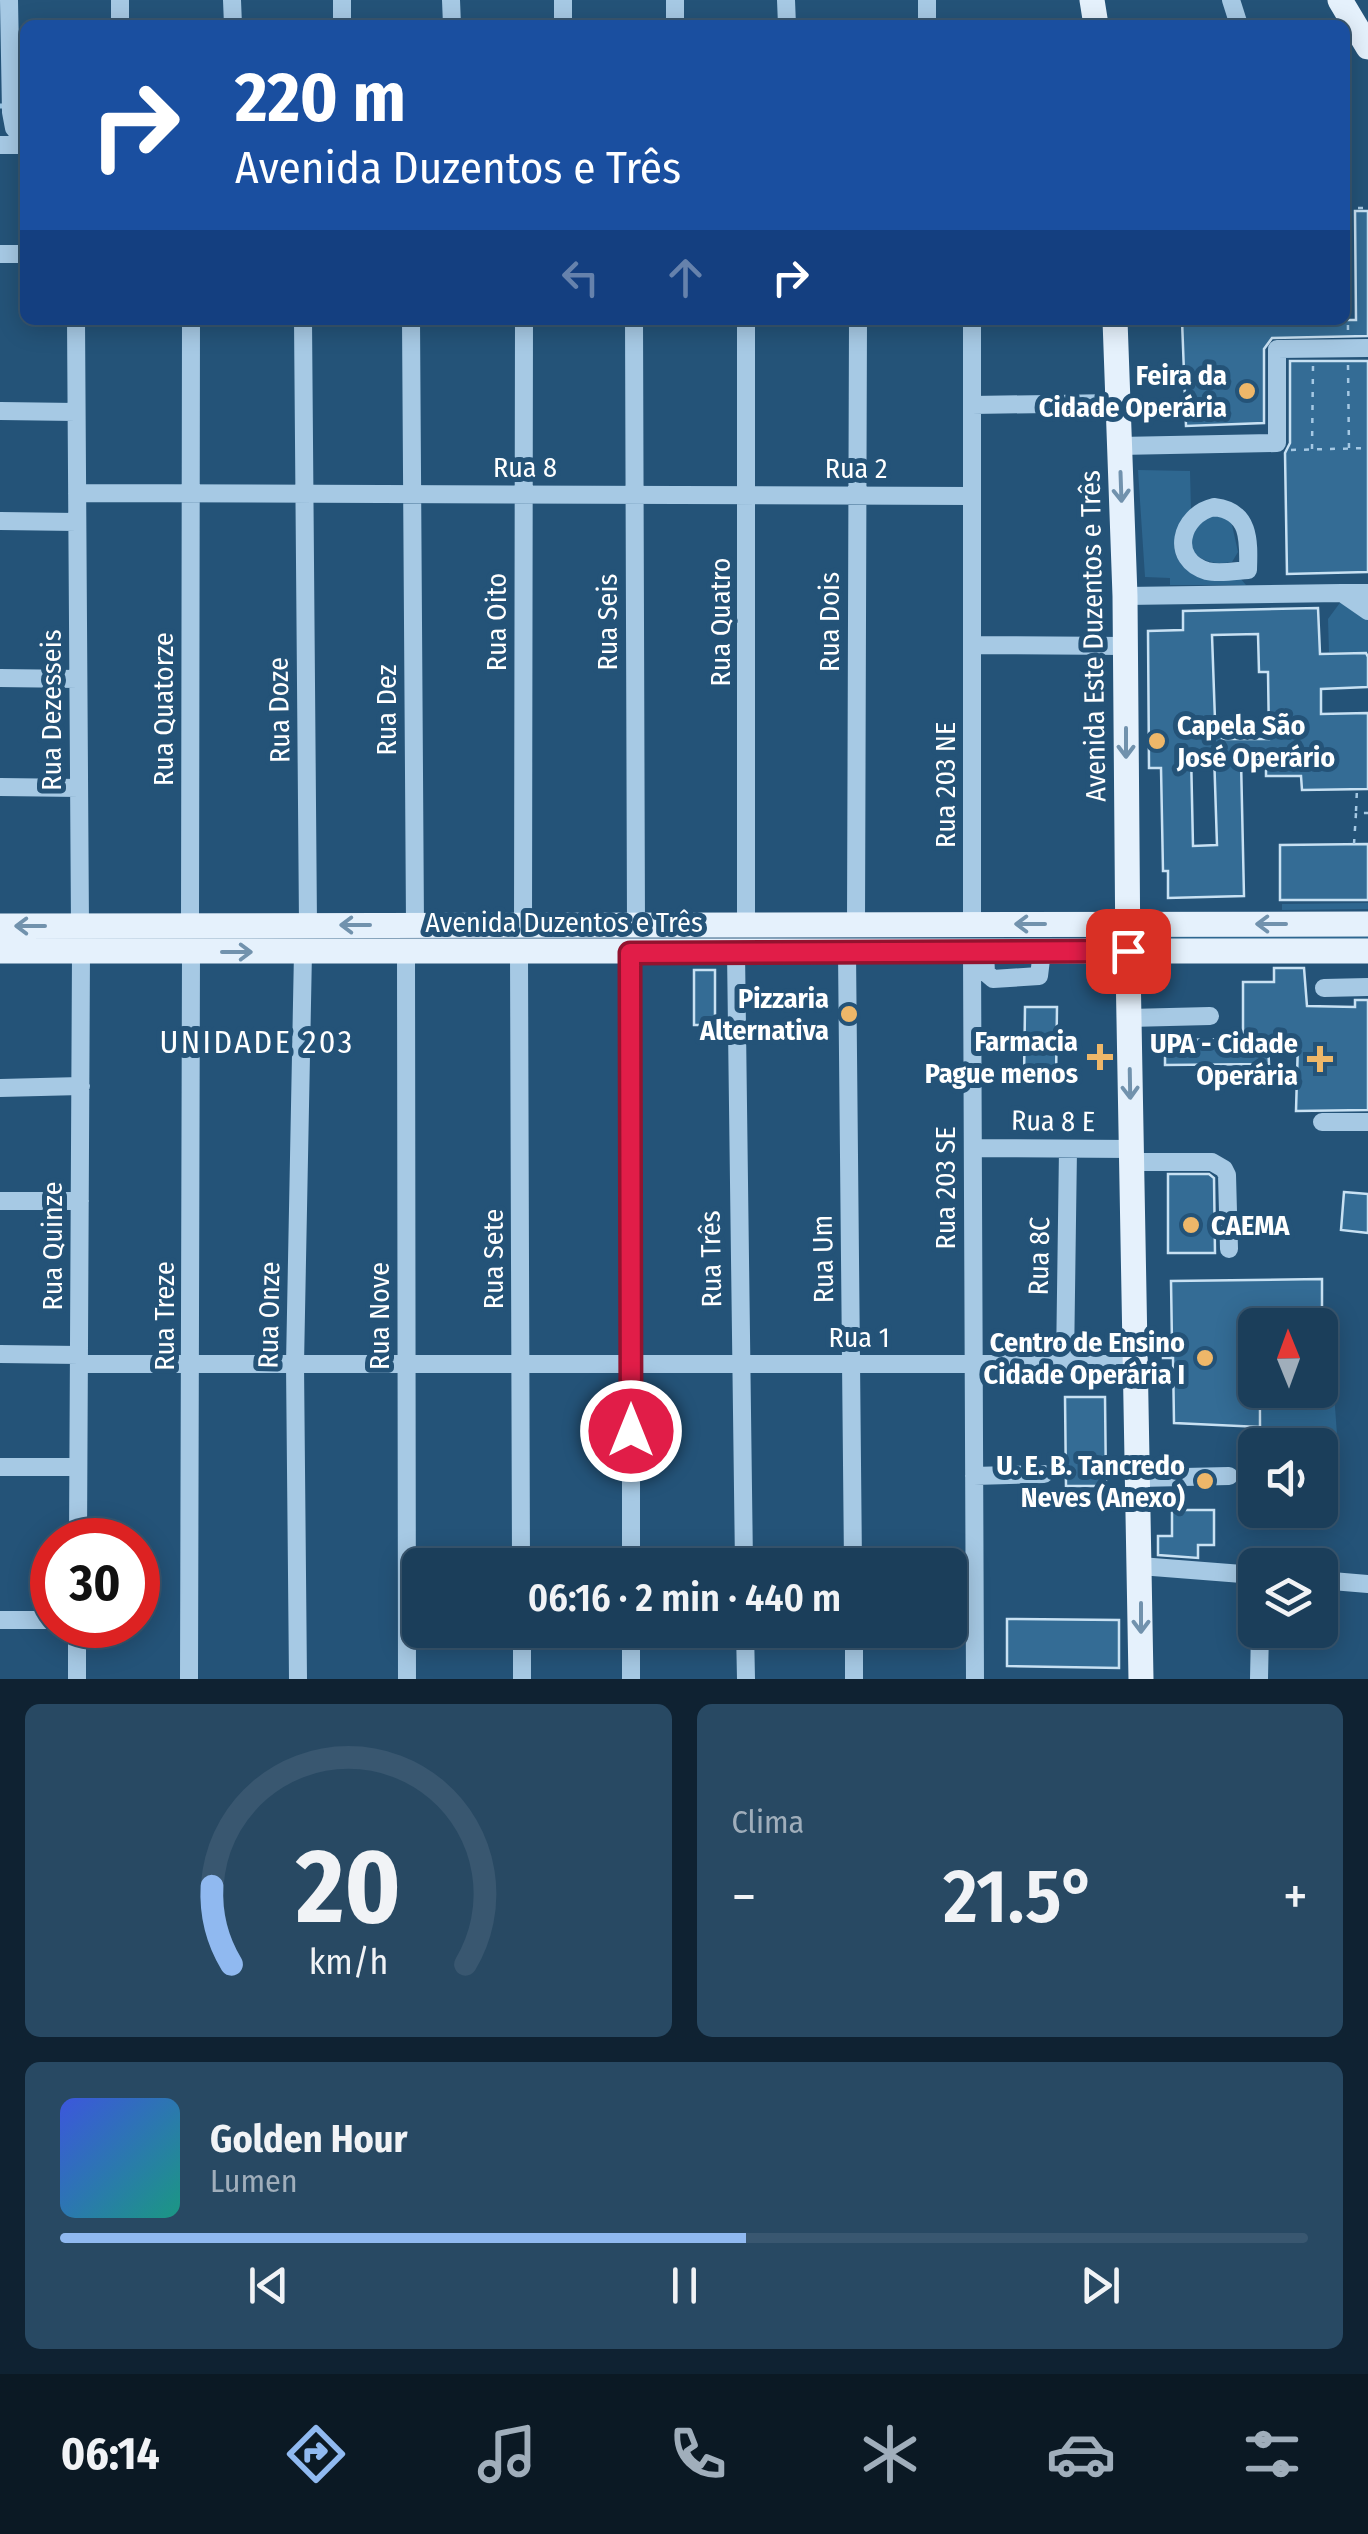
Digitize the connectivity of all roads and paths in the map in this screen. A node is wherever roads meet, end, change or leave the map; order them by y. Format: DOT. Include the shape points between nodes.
graph roads {
  1 [pos="8,0"];
  2 [pos="1340,0"];
  3 [pos="1368,47"];
  4 [pos="7,100"];
  5 [pos="20,137"];
  6 [pos="76,325"];
  7 [pos="191,325"];
  8 [pos="303,325"];
  9 [pos="412,325"];
  10 [pos="524,325"];
  11 [pos="634,325"];
  12 [pos="746,325"];
  13 [pos="858,325"];
  14 [pos="972,325"];
  15 [pos="1115,325"];
  16 [pos="1348,325"];
  17 [pos="1313,348"];
  18 [pos="1348,348"];
  19 [pos="1368,348"];
  20 [pos="1117,403"];
  21 [pos="972,405"];
  22 [pos="0,411"];
  23 [pos="76,412"];
  24 [pos="1277,442"];
  25 [pos="1119,446"];
  26 [pos="1368,448"];
  27 [pos="1312,449"];
  28 [pos="1349,449"];
  29 [pos="77,493"];
  30 [pos="190,494"];
  31 [pos="304,494"];
  32 [pos="412,494"];
  33 [pos="524,494"];
  34 [pos="634,495"];
  35 [pos="690,495"];
  36 [pos="747,495"];
  37 [pos="857,496"];
  38 [pos="972,496"];
  39 [pos="0,521"];
  40 [pos="77,522"];
  41 [pos="1248,570"];
  42 [pos="1342,593"];
  43 [pos="1368,593"];
  44 [pos="1263,594"];
  45 [pos="1125,596"];
  46 [pos="1368,611"];
  47 [pos="972,645"];
  48 [pos="1126,646"];
  49 [pos="0,678"];
  50 [pos="78,679"];
  51 [pos="0,787"];
  52 [pos="79,788"];
  53 [pos="1357,789"];
  54 [pos="1356,812"];
  55 [pos="1368,813"];
  56 [pos="1354,844"];
  57 [pos="415,924"];
  58 [pos="523,924"];
  59 [pos="636,924"];
  60 [pos="746,924"];
  61 [pos="856,924"];
  62 [pos="972,924"];
  63 [pos="1128,924"];
  64 [pos="1368,924"];
  65 [pos="308,925"];
  66 [pos="0,926"];
  67 [pos="190,926"];
  68 [pos="81,939"];
  69 [pos="1128,951"];
  70 [pos="0,952"];
  71 [pos="191,952"];
  72 [pos="304,952"];
  73 [pos="736,952"];
  74 [pos="848,952"];
  75 [pos="979,952"];
  76 [pos="1368,952"];
  77 [pos="406,953"];
  78 [pos="519,953"];
  79 [pos="630,953"];
  80 [pos="1368,987"];
  81 [pos="1324,988"];
  82 [pos="1210,1016"];
  83 [pos="1129,1018"];
  84 [pos="80,1086"];
  85 [pos="0,1088"];
  86 [pos="1322,1122"];
  87 [pos="1368,1122"];
  88 [pos="973,1148"];
  89 [pos="1068,1148"];
  90 [pos="1132,1156"];
  91 [pos="0,1201"];
  92 [pos="80,1201"];
  93 [pos="1229,1249"];
  94 [pos="0,1354"];
  95 [pos="79,1360"];
  96 [pos="192,1364"];
  97 [pos="295,1364"];
  98 [pos="406,1364"];
  99 [pos="520,1364"];
  100 [pos="631,1364"];
  101 [pos="740,1364"];
  102 [pos="852,1364"];
  103 [pos="974,1364"];
  104 [pos="1065,1364"];
  105 [pos="1138,1364"];
  106 [pos="0,1466"];
  107 [pos="78,1467"];
  108 [pos="1044,1474"];
  109 [pos="974,1476"];
  110 [pos="1228,1476"];
  111 [pos="1140,1478"];
  112 [pos="78,1518"];
  113 [pos="521,1548"];
  114 [pos="631,1548"];
  115 [pos="744,1548"];
  116 [pos="853,1548"];
  117 [pos="1140,1566"];
  118 [pos="1238,1574"];
  119 [pos="1338,1582"];
  120 [pos="1368,1584"];
  121 [pos="0,1620"];
  122 [pos="30,1620"];
  123 [pos="77,1648"];
  124 [pos="522,1648"];
  125 [pos="631,1648"];
  126 [pos="745,1648"];
  127 [pos="854,1648"];
  128 [pos="1260,1648"];
  129 [pos="77,1679"];
  130 [pos="188,1679"];
  131 [pos="298,1679"];
  132 [pos="407,1679"];
  133 [pos="522,1679"];
  134 [pos="631,1679"];
  135 [pos="746,1679"];
  136 [pos="854,1679"];
  137 [pos="975,1679"];
  138 [pos="1140,1679"];
  139 [pos="1259,1679"];
  1 -- 4 [label="street"];
  2 -- 3 [label="main road"];
  4 -- 5 [label="street"];
  6 -- 23 [label="street, Rua Dezesseis"];
  7 -- 30 [label="street, Rua Quatorze"];
  8 -- 31 [label="street, Rua Doze"];
  9 -- 32 [label="street, Rua Dez"];
  10 -- 33 [label="street, Rua Oito"];
  11 -- 34 [label="street, Rua Seis"];
  12 -- 36 [label="street, Rua Quatro"];
  13 -- 37 [label="street, Rua Dois"];
  14 -- 21 [label="street, Rua 203 NE"];
  15 -- 20 [label="main road, Avenida Este Duzentos e Três"];
  16 -- 18 [label="path"];
  17 -- 18 [label="street"];
  17 -- 24 [label="street" via="1277,348"];
  17 -- 27 [label="path"];
  18 -- 19 [label="street"];
  18 -- 28 [label="path"];
  20 -- 21 [label="street"];
  20 -- 25 [label="main road, Avenida Este Duzentos e Três"];
  21 -- 38 [label="street, Rua 203 NE"];
  22 -- 23 [label="street"];
  23 -- 29 [label="street, Rua Dezesseis"];
  24 -- 25 [label="street"];
  24 -- 27 [label="path" via="1286,450"];
  25 -- 45 [label="main road, Avenida Este Duzentos e Três, one-way"];
  26 -- 28 [label="path"];
  27 -- 28 [label="path"];
  29 -- 30 [label="street"];
  29 -- 40 [label="street, Rua Dezesseis"];
  30 -- 31 [label="street"];
  30 -- 67 [label="street, Rua Quatorze"];
  31 -- 32 [label="street"];
  31 -- 65 [label="street, Rua Doze"];
  32 -- 33 [label="street, Rua 8"];
  32 -- 57 [label="street, Rua Dez"];
  33 -- 34 [label="street, Rua 8"];
  33 -- 58 [label="street, Rua Oito"];
  34 -- 35 [label="street, Rua 8"];
  34 -- 59 [label="street, Rua Seis"];
  35 -- 36 [label="street, Rua 2"];
  36 -- 37 [label="street, Rua 2"];
  36 -- 60 [label="street, Rua Quatro"];
  37 -- 38 [label="street, Rua 2"];
  37 -- 61 [label="street, Rua Dois"];
  38 -- 47 [label="street, Rua 203 NE"];
  39 -- 40 [label="street"];
  40 -- 50 [label="street, Rua Dezesseis"];
  41 -- 44 [label="street"];
  42 -- 43 [label="street"];
  42 -- 44 [label="street"];
  42 -- 46 [label="street"];
  44 -- 45 [label="street"];
  45 -- 48 [label="main road, Avenida Este Duzentos e Três"];
  47 -- 48 [label="street"];
  47 -- 62 [label="street, Rua 203 NE"];
  48 -- 63 [label="main road, Avenida Este Duzentos e Três, one-way"];
  49 -- 50 [label="street"];
  50 -- 52 [label="street, Rua Dezesseis"];
  51 -- 52 [label="street"];
  52 -- 68 [label="street, Rua Dezesseis"];
  53 -- 54 [label="path"];
  54 -- 55 [label="path"];
  54 -- 56 [label="path"];
  57 -- 58 [label="main road, Avenida Duzentos e Três"];
  57 -- 65 [label="main road, Avenida Duzentos e Três, one-way"];
  58 -- 59 [label="main road, Avenida Duzentos e Três"];
  59 -- 60 [label="main road, Avenida Duzentos e Três"];
  60 -- 61 [label="main road, Avenida Duzentos e Três"];
  61 -- 62 [label="main road, Avenida Duzentos e Três"];
  63 -- 62 [label="main road, Avenida Duzentos e Três, one-way"];
  64 -- 63 [label="main road, Avenida Duzentos e Três, one-way"];
  63 -- 69 [label="main road, Avenida Este Duzentos e Três"];
  65 -- 67 [label="main road, Avenida Duzentos e Três"];
  68 -- 66 [label="main road, Avenida Duzentos e Três, one-way"];
  67 -- 68 [label="main road, Avenida Duzentos e Três"];
  68 -- 70 [label="main road, Avenida Duzentos e Três"];
  68 -- 71 [label="main road, Avenida Duzentos e Três"];
  68 -- 84 [label="street, Rua Quinze"];
  69 -- 75 [label="main road, Avenida Duzentos e Três"];
  69 -- 76 [label="main road, Avenida Duzentos e Três"];
  69 -- 83 [label="main road, Avenida Este Duzentos e Três"];
  71 -- 72 [label="main road, Avenida Duzentos e Três, one-way"];
  71 -- 96 [label="street, Rua Treze"];
  72 -- 77 [label="main road, Avenida Duzentos e Três"];
  72 -- 97 [label="street, Rua Onze"];
  73 -- 74 [label="main road, Avenida Duzentos e Três"];
  73 -- 79 [label="main road, Avenida Duzentos e Três"];
  73 -- 101 [label="street, Rua Três"];
  74 -- 75 [label="main road, Avenida Duzentos e Três"];
  74 -- 102 [label="street, Rua Um"];
  75 -- 88 [label="street, Rua 203 SE"];
  77 -- 78 [label="main road, Avenida Duzentos e Três"];
  77 -- 98 [label="street, Rua Nove"];
  78 -- 79 [label="main road, Avenida Duzentos e Três"];
  78 -- 99 [label="street, Rua Sete"];
  79 -- 100 [label="street"];
  80 -- 81 [label="street"];
  82 -- 83 [label="street"];
  83 -- 90 [label="main road, Avenida Este Duzentos e Três, one-way"];
  84 -- 85 [label="street"];
  84 -- 92 [label="street, Rua Quinze"];
  86 -- 87 [label="street"];
  88 -- 89 [label="street, Rua 8 E"];
  88 -- 103 [label="street, Rua 203 SE"];
  89 -- 90 [label="street, Rua 8 E"];
  89 -- 104 [label="street, Rua 8C"];
  90 -- 93 [label="street, Rua 8 E" via="1212,1162 1224,1169"];
  90 -- 105 [label="main road, Avenida Este Duzentos e Três"];
  91 -- 92 [label="street"];
  92 -- 95 [label="street, Rua Quinze"];
  94 -- 95 [label="street, Rua 1"];
  95 -- 96 [label="street, Rua 1"];
  95 -- 107 [label="street, Rua Quinze"];
  96 -- 97 [label="street, Rua 1"];
  96 -- 130 [label="street, Rua Treze"];
  97 -- 98 [label="street, Rua 1"];
  97 -- 131 [label="street, Rua Onze"];
  98 -- 99 [label="street, Rua 1"];
  98 -- 132 [label="street, Rua Nove"];
  99 -- 100 [label="street, Rua 1"];
  99 -- 113 [label="street, Rua Sete"];
  100 -- 101 [label="street, Rua 1"];
  100 -- 114 [label="street"];
  101 -- 102 [label="street, Rua 1"];
  101 -- 115 [label="street, Rua Três"];
  102 -- 103 [label="street, Rua 1"];
  102 -- 116 [label="street, Rua Um"];
  103 -- 104 [label="street"];
  103 -- 109 [label="street, Rua 203 SE"];
  104 -- 105 [label="street"];
  105 -- 111 [label="main road, Avenida Este Duzentos e Três"];
  106 -- 107 [label="street"];
  107 -- 112 [label="street, Rua Quinze"];
  108 -- 109 [label="street"];
  109 -- 137 [label="street, Rua 203 SE"];
  110 -- 111 [label="street"];
  111 -- 117 [label="main road, Avenida Este Duzentos e Três"];
  117 -- 118 [label="street"];
  117 -- 138 [label="main road, Avenida Este Duzentos e Três, one-way"];
  119 -- 120 [label="street"];
  121 -- 122 [label="street"];
  123 -- 129 [label="street"];
  124 -- 133 [label="street"];
  125 -- 134 [label="street"];
  126 -- 135 [label="street"];
  127 -- 136 [label="street"];
  128 -- 139 [label="street"];
}
